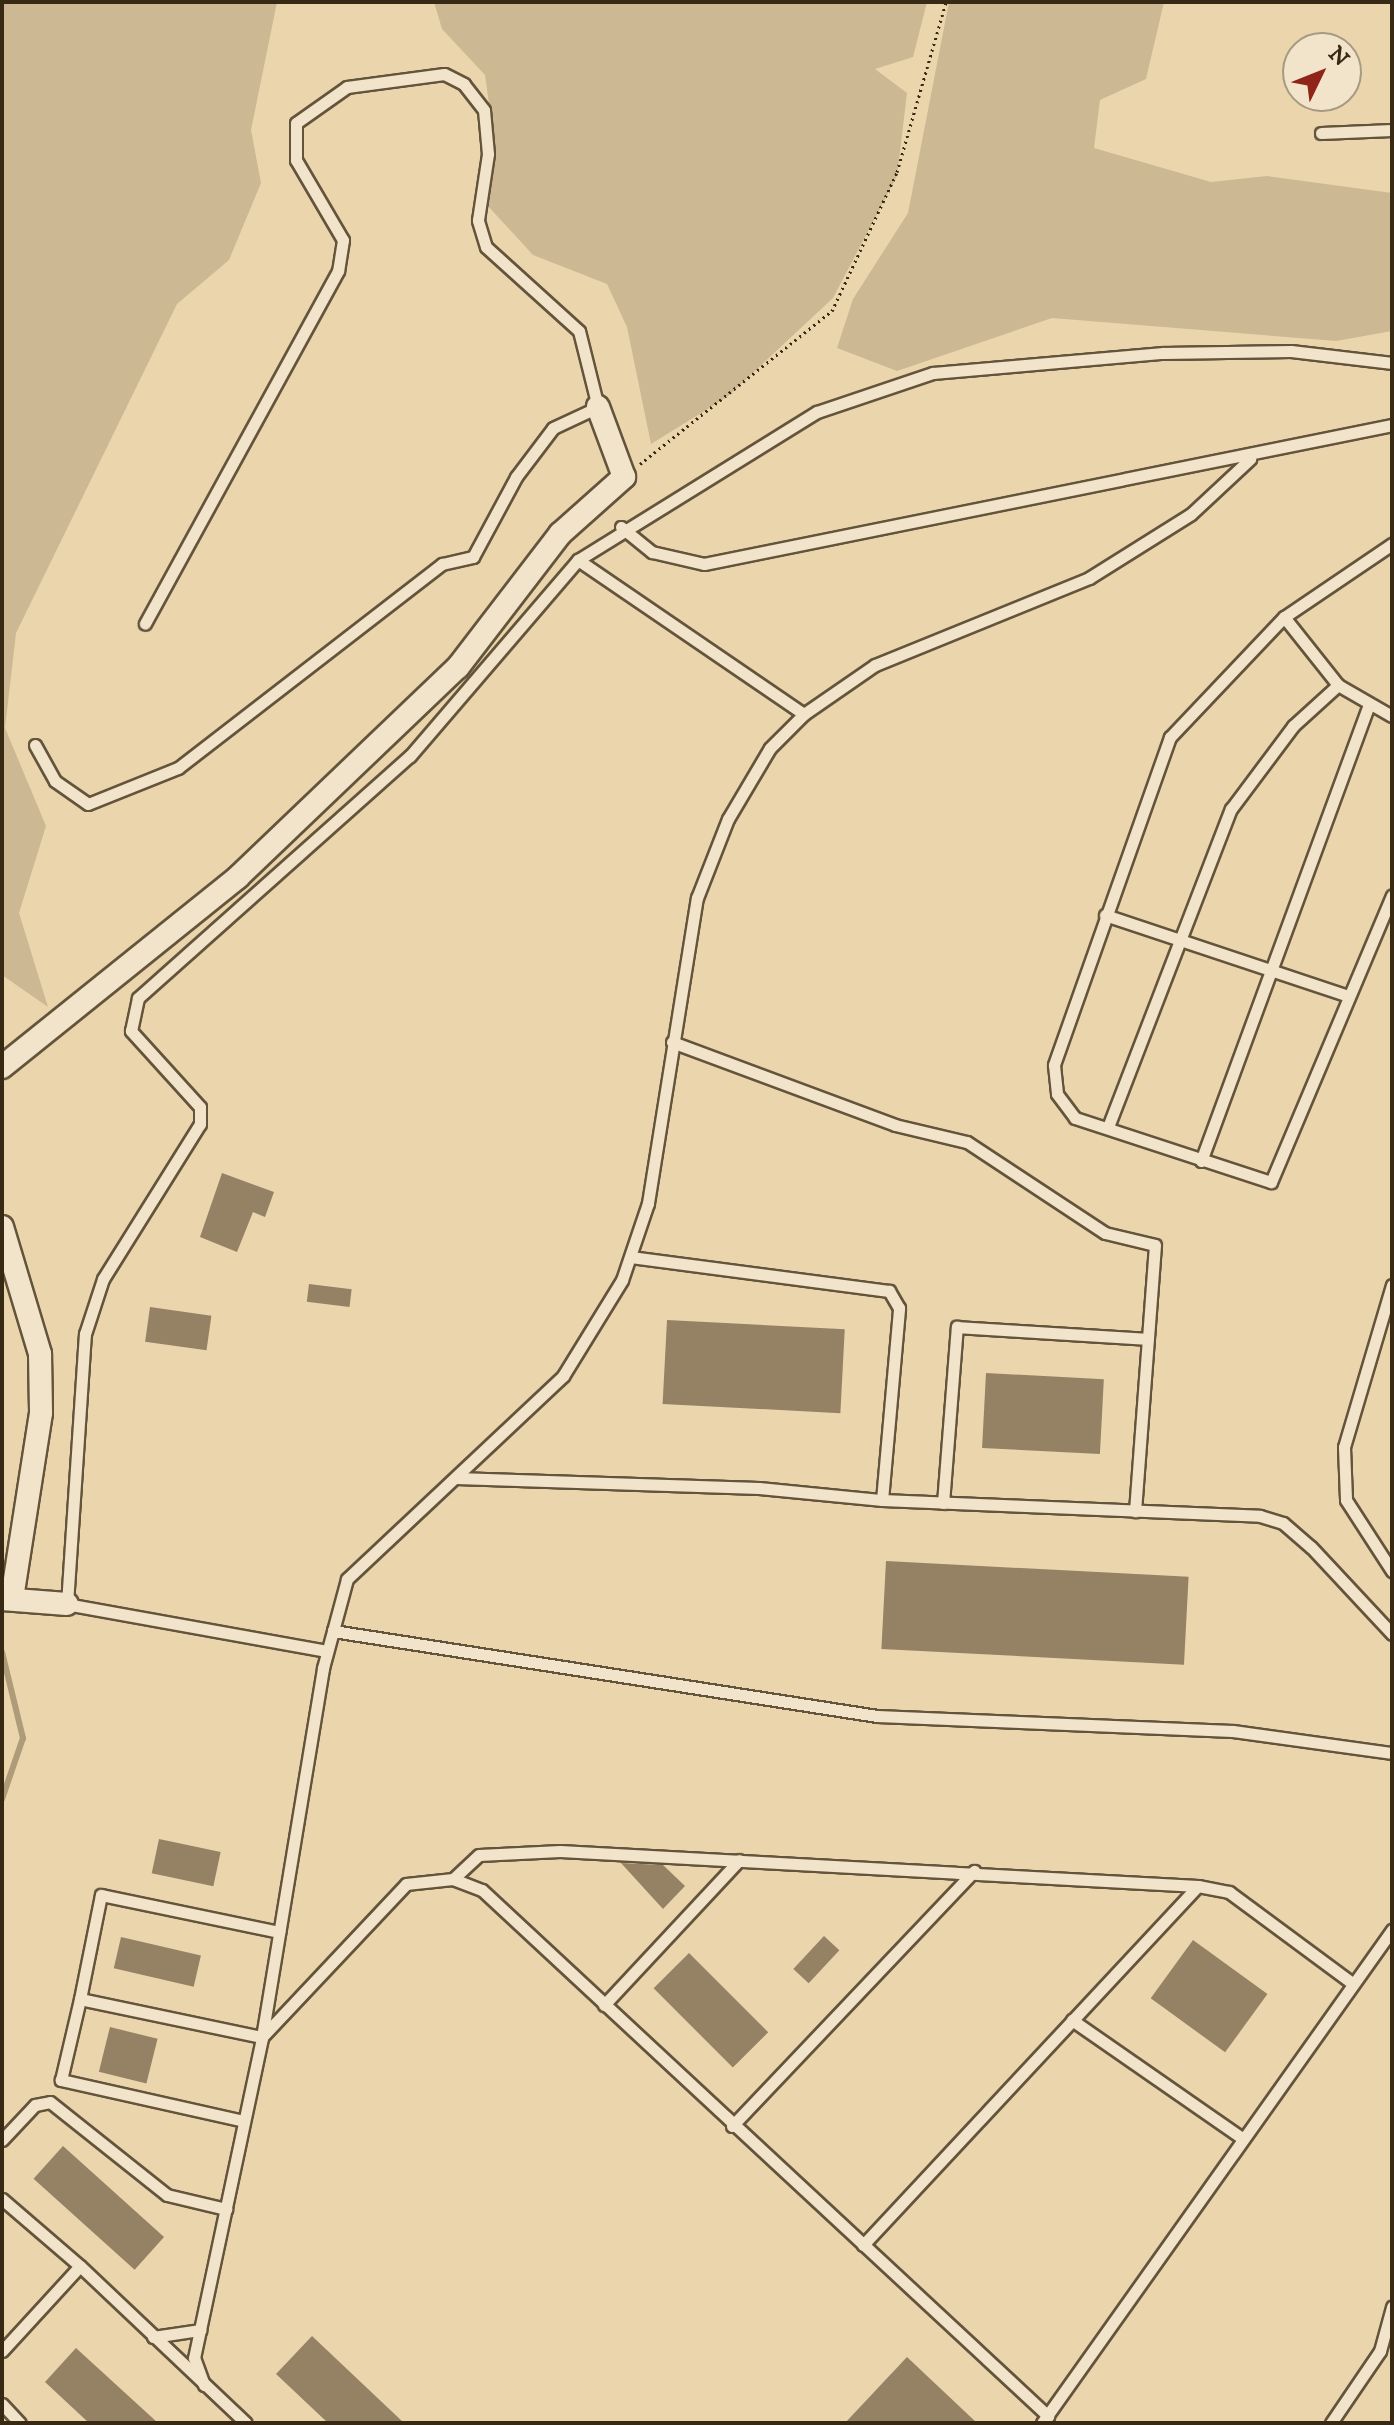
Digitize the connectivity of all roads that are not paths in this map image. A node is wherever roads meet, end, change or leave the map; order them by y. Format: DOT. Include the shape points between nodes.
graph roads {
  1 [pos="1392,130"];
  2 [pos="1321,133"];
  3 [pos="1392,363"];
  4 [pos="598,407"];
  5 [pos="1392,425"];
  6 [pos="1250,459"];
  7 [pos="621,527"];
  8 [pos="1392,544"];
  9 [pos="578,560"];
  10 [pos="1284,617"];
  11 [pos="145,624"];
  12 [pos="1338,685"];
  13 [pos="1368,708"];
  14 [pos="804,714"];
  15 [pos="1392,716"];
  16 [pos="35,745"];
  17 [pos="1392,896"];
  18 [pos="1105,915"];
  19 [pos="1181,941"];
  20 [pos="1273,973"];
  21 [pos="1345,995"];
  22 [pos="672,1042"];
  23 [pos="2,1067"];
  24 [pos="1108,1127"];
  25 [pos="1201,1161"];
  26 [pos="2,1227"];
  27 [pos="632,1257"];
  28 [pos="1392,1285"];
  29 [pos="1148,1339"];
  30 [pos="456,1478"];
  31 [pos="882,1500"];
  32 [pos="943,1503"];
  33 [pos="1135,1511"];
  34 [pos="1392,1571"];
  35 [pos="7,1599"];
  36 [pos="67,1604"];
  37 [pos="333,1631"];
  38 [pos="1392,1634"];
  39 [pos="327,1651"];
  40 [pos="1392,1753"];
  41 [pos="739,1860"];
  42 [pos="974,1871"];
  43 [pos="453,1879"];
  44 [pos="1198,1886"];
  45 [pos="1392,1930"];
  46 [pos="279,1932"];
  47 [pos="1352,1983"];
  48 [pos="80,1999"];
  49 [pos="604,2005"];
  50 [pos="1072,2020"];
  51 [pos="262,2037"];
  52 [pos="244,2121"];
  53 [pos="732,2126"];
  54 [pos="1243,2139"];
  55 [pos="2,2140"];
  56 [pos="2,2199"];
  57 [pos="226,2209"];
  58 [pos="863,2245"];
  59 [pos="80,2266"];
  60 [pos="1392,2307"];
  61 [pos="200,2330"];
  62 [pos="153,2337"];
  63 [pos="2,2351"];
  64 [pos="204,2385"];
  65 [pos="2,2404"];
  66 [pos="1045,2420"];
  67 [pos="20,2423"];
  68 [pos="246,2423"];
  69 [pos="1331,2423"];
  1 -- 2 [label="lane"];
  3 -- 7 [label="lane" via="1291,351 1163,353 933,373 817,412"];
  4 -- 11 [label="lane" via="579,331 486,247 478,220 488,154 484,110 464,84 444,74 347,87 296,123 296,160 343,240 338,271"];
  4 -- 16 [label="lane" via="553,428 516,477 473,557 442,564 178,768 88,804 55,781"];
  4 -- 23 [label="street" via="624,477 560,534 407,724 238,877"];
  5 -- 6 [label="lane"];
  6 -- 7 [label="lane" via="704,564 652,552"];
  6 -- 14 [label="lane" via="1191,514 1089,578 875,665"];
  7 -- 9 [label="lane"];
  8 -- 10 [label="lane"];
  9 -- 14 [label="lane"];
  9 -- 36 [label="lane" via="410,756 138,998 131,1031 200,1107 200,1124 103,1279 85,1334"];
  10 -- 12 [label="lane"];
  10 -- 18 [label="lane" via="1170,737"];
  12 -- 13 [label="lane"];
  12 -- 19 [label="lane" via="1247,781"];
  13 -- 15 [label="lane"];
  13 -- 20 [label="lane"];
  14 -- 22 [label="lane" via="770,748 728,819 697,898"];
  17 -- 21 [label="lane"];
  18 -- 19 [label="lane"];
  18 -- 24 [label="lane" via="1054,1065 1057,1094 1075,1118"];
  19 -- 20 [label="lane"];
  19 -- 24 [label="lane"];
  20 -- 21 [label="lane"];
  20 -- 25 [label="lane"];
  21 -- 25 [label="lane" via="1271,1182"];
  22 -- 27 [label="lane"];
  22 -- 29 [label="lane" via="895,1125 967,1142 1105,1233 1155,1245"];
  24 -- 25 [label="lane"];
  26 -- 35 [label="street" via="40,1354 41,1413"];
  27 -- 30 [label="lane" via="563,1376"];
  27 -- 31 [label="lane" via="889,1291 899,1308"];
  28 -- 34 [label="lane" via="1344,1447 1346,1500"];
  29 -- 32 [label="lane" via="957,1327"];
  29 -- 33 [label="lane"];
  30 -- 31 [label="lane" via="759,1488"];
  30 -- 37 [label="lane" via="347,1579"];
  31 -- 32 [label="lane"];
  32 -- 33 [label="lane"];
  33 -- 38 [label="lane" via="1283,1523"];
  35 -- 36 [label="street"];
  36 -- 39 [label="lane"];
  37 -- 39 [label="lane"];
  37 -- 40 [label="lane" via="877,1716 1233,1731"];
  39 -- 46 [label="lane"];
  41 -- 42 [label="lane"];
  41 -- 43 [label="lane" via="498,1852 479,1855"];
  41 -- 49 [label="lane"];
  42 -- 44 [label="lane"];
  42 -- 53 [label="lane"];
  43 -- 49 [label="lane" via="482,1890"];
  43 -- 51 [label="lane" via="406,1884"];
  44 -- 47 [label="lane" via="1229,1892"];
  44 -- 50 [label="lane"];
  45 -- 47 [label="lane"];
  46 -- 48 [label="lane" via="101,1895"];
  46 -- 51 [label="lane"];
  47 -- 54 [label="lane"];
  48 -- 51 [label="lane"];
  48 -- 52 [label="lane" via="61,2080"];
  49 -- 53 [label="lane"];
  50 -- 54 [label="lane"];
  50 -- 58 [label="lane"];
  51 -- 52 [label="lane"];
  52 -- 57 [label="lane"];
  53 -- 58 [label="lane"];
  54 -- 66 [label="lane"];
  55 -- 57 [label="lane" via="35,2105 50,2102 167,2195"];
  56 -- 59 [label="lane"];
  57 -- 61 [label="lane"];
  58 -- 66 [label="lane"];
  59 -- 62 [label="lane"];
  59 -- 63 [label="lane"];
  60 -- 69 [label="lane" via="1380,2351"];
  61 -- 62 [label="lane"];
  61 -- 64 [label="lane" via="194,2358"];
  62 -- 64 [label="lane"];
  64 -- 68 [label="lane"];
  65 -- 67 [label="lane"];
}
